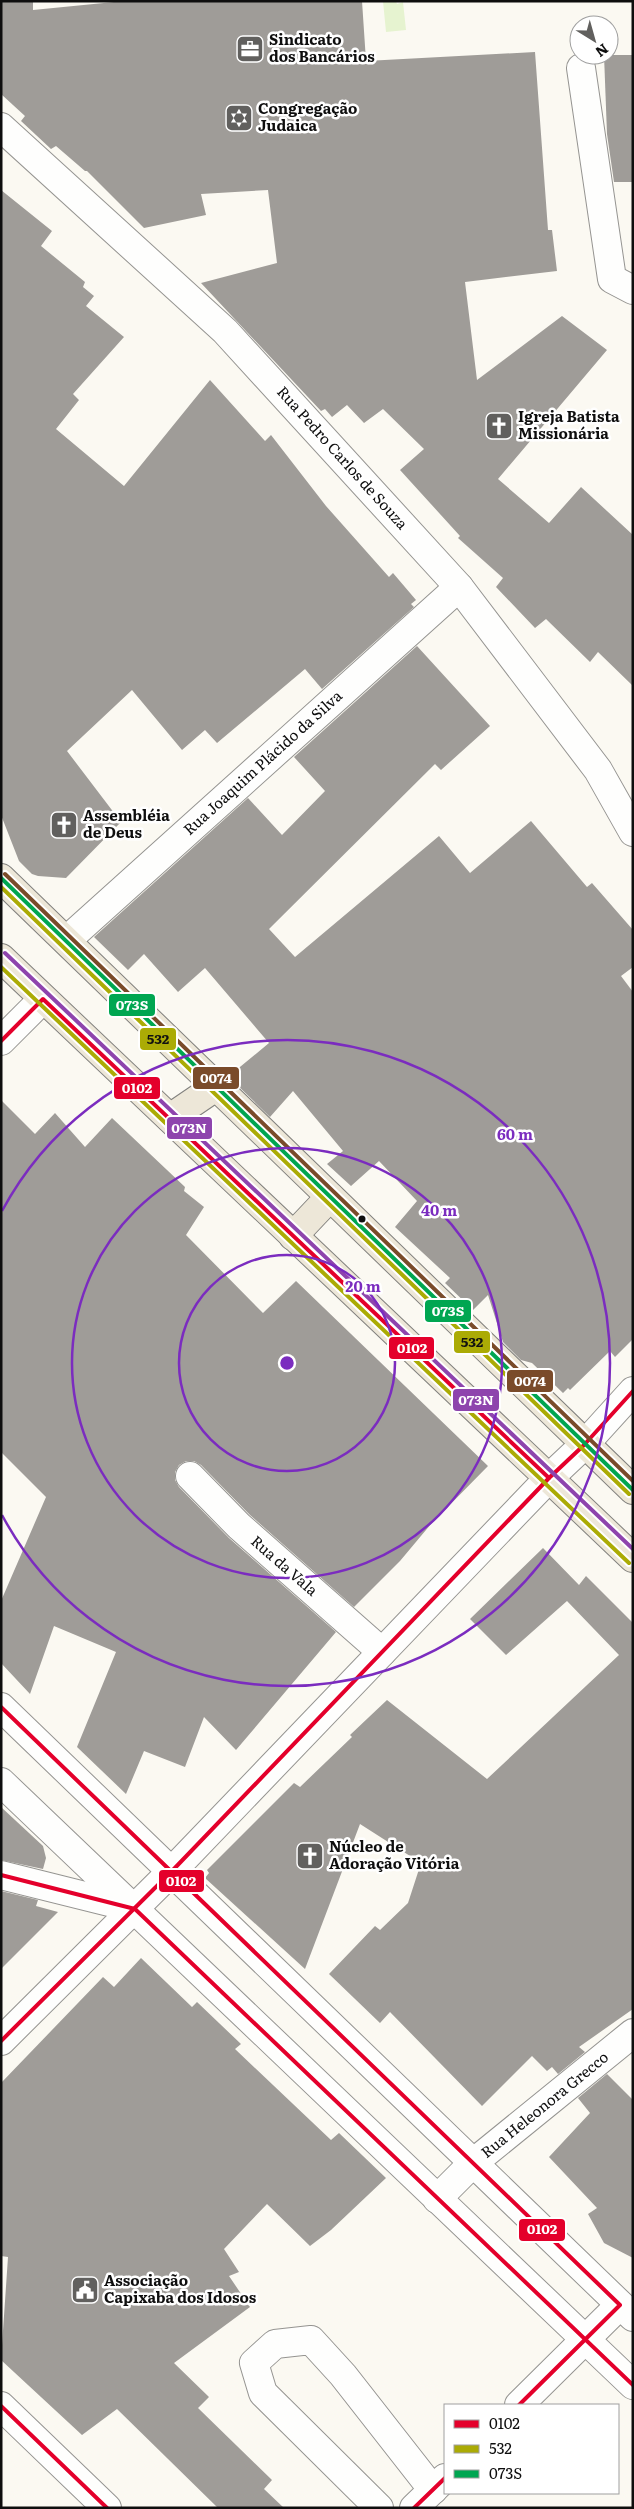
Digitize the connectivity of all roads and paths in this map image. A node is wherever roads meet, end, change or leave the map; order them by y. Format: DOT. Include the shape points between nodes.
graph roads {
  1 [pos="581,68"];
  2 [pos="1,127"];
  3 [pos="633,290"];
  4 [pos="459,587"];
  5 [pos="633,832"];
  6 [pos="1,878"];
  7 [pos="67,940"];
  8 [pos="1,958"];
  9 [pos="43,999"];
  10 [pos="1,1041"];
  11 [pos="217,1086"];
  12 [pos="170,1118"];
  13 [pos="330,1197"];
  14 [pos="293,1236"];
  15 [pos="633,1391"];
  16 [pos="584,1445"];
  17 [pos="190,1476"];
  18 [pos="549,1478"];
  19 [pos="633,1490"];
  20 [pos="633,1558"];
  21 [pos="382,1652"];
  22 [pos="1,1708"];
  23 [pos="1,1782"];
  24 [pos="172,1871"];
  25 [pos="1,1875"];
  26 [pos="135,1909"];
  27 [pos="633,2033"];
  28 [pos="1,2041"];
  29 [pos="473,2163"];
  30 [pos="437,2199"];
  31 [pos="626,2311"];
  32 [pos="585,2341"];
  33 [pos="633,2385"];
  34 [pos="520,2404"];
  35 [pos="6,2416"];
  36 [pos="431,2492"];
  37 [pos="107,2508"];
  38 [pos="379,2508"];
  1 -- 3 [label="street" via="612,279"];
  2 -- 4 [label="street, Rua Pedro Carlos de Souza" via="225,331"];
  4 -- 5 [label="street, Rua Pedro Carlos de Souza" via="598,770"];
  4 -- 7 [label="street, Rua Joaquim Plácido da Silva"];
  6 -- 7 [label="main road"];
  7 -- 11 [label="main road"];
  8 -- 9 [label="main road"];
  9 -- 10 [label="street"];
  9 -- 12 [label="main road"];
  11 -- 12 [label="main road"];
  11 -- 13 [label="main road"];
  12 -- 14 [label="main road"];
  13 -- 14 [label="main road"];
  13 -- 16 [label="main road"];
  14 -- 18 [label="main road"];
  15 -- 16 [label="street"];
  16 -- 18 [label="street"];
  16 -- 19 [label="main road"];
  17 -- 21 [label="street, Rua da Vala" via="239,1526"];
  18 -- 20 [label="main road"];
  18 -- 21 [label="street"];
  21 -- 24 [label="street"];
  22 -- 24 [label="street"];
  23 -- 26 [label="street"];
  24 -- 26 [label="street"];
  24 -- 29 [label="street"];
  25 -- 26 [label="street"];
  26 -- 28 [label="street"];
  26 -- 30 [label="street"];
  27 -- 29 [label="street, Rua Heleonora Grecco"];
  29 -- 30 [label="street, Rua Heleonora Grecco"];
  29 -- 31 [label="street"];
  30 -- 32 [label="street"];
  31 -- 32 [label="street"];
  32 -- 33 [label="street"];
  32 -- 34 [label="street"];
  35 -- 37 [label="street"];
  36 -- 38 [label="street" via="343,2375 310,2340 275,2344 254,2363 263,2392"];
}
